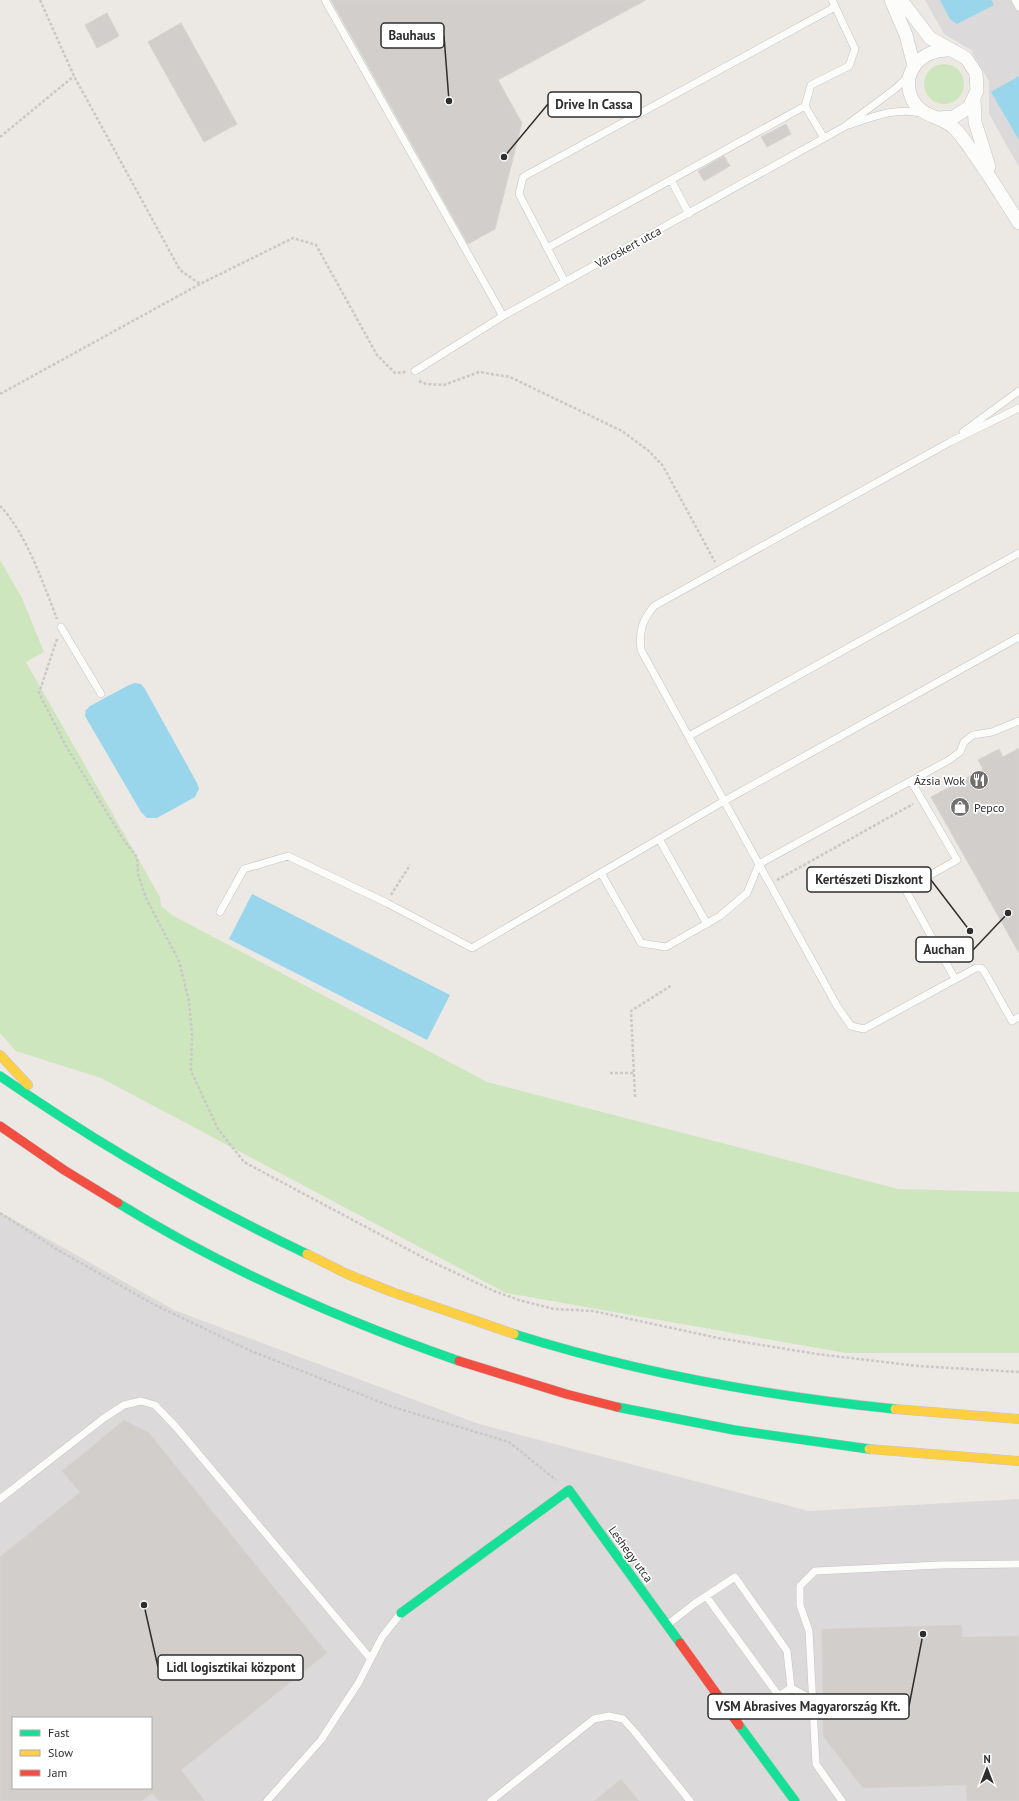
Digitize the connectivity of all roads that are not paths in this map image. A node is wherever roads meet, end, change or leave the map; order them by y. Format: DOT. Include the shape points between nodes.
graph roads {
  1 [pos="325,0"];
  2 [pos="891,0"];
  3 [pos="900,0"];
  4 [pos="1015,0"];
  5 [pos="833,3"];
  6 [pos="1019,7"];
  7 [pos="949,50"];
  8 [pos="912,70"];
  9 [pos="974,99"];
  10 [pos="805,106"];
  11 [pos="931,116"];
  12 [pos="844,127"];
  13 [pos="824,138"];
  14 [pos="671,180"];
  15 [pos="994,180"];
  16 [pos="689,214"];
  17 [pos="1019,223"];
  18 [pos="547,248"];
  19 [pos="565,282"];
  20 [pos="503,316"];
  21 [pos="413,375"];
  22 [pos="1019,391"];
  23 [pos="1019,408"];
  24 [pos="950,442"];
  25 [pos="1019,553"];
  26 [pos="61,627"];
  27 [pos="1019,637"];
  28 [pos="102,694"];
  29 [pos="1019,721"];
  30 [pos="688,736"];
  31 [pos="911,781"];
  32 [pos="724,801"];
  33 [pos="659,839"];
  34 [pos="759,864"];
  35 [pos="601,873"];
  36 [pos="220,912"];
  37 [pos="707,924"];
  38 [pos="956,979"];
  39 [pos="1019,1017"];
  40 [pos="0,1055"];
  41 [pos="0,1076"];
  42 [pos="58,1116"];
  43 [pos="0,1126"];
  44 [pos="1019,1419"];
  45 [pos="1019,1461"];
  46 [pos="0,1499"];
  47 [pos="1019,1564"];
  48 [pos="706,1596"];
  49 [pos="401,1613"];
  50 [pos="667,1625"];
  51 [pos="370,1658"];
  52 [pos="791,1688"];
  53 [pos="812,1699"];
  54 [pos="267,1801"];
  55 [pos="491,1801"];
  56 [pos="690,1801"];
  57 [pos="795,1801"];
  58 [pos="842,1801"];
  1 -- 20 [label="lane"];
  2 -- 8 [label="street" via="906,35"];
  3 -- 7 [label="street" via="930,38"];
  4 -- 6 [label="lane"];
  5 -- 10 [label="lane" via="855,49 849,66 812,85"];
  5 -- 18 [label="lane" via="523,177 519,194"];
  7 -- 8 [label="street" via="933,51"];
  7 -- 9 [label="street" via="966,58 974,69 978,81"];
  8 -- 11 [label="street" via="910,93 917,105"];
  8 -- 12 [label="lane, Városkert utca" via="895,89"];
  9 -- 11 [label="street" via="966,110 954,117"];
  9 -- 15 [label="street" via="977,129"];
  10 -- 13 [label="lane"];
  10 -- 14 [label="lane"];
  11 -- 12 [label="lane, Városkert utca" via="910,110 894,112"];
  11 -- 15 [label="street" via="953,127"];
  12 -- 13 [label="lane, Városkert utca"];
  13 -- 16 [label="lane, Városkert utca"];
  14 -- 16 [label="lane"];
  14 -- 18 [label="lane"];
  15 -- 17 [label="street"];
  16 -- 19 [label="lane, Városkert utca"];
  18 -- 19 [label="lane"];
  19 -- 20 [label="lane, Városkert utca"];
  20 -- 21 [label="lane, Városkert utca"];
  22 -- 24 [label="lane"];
  23 -- 24 [label="lane"];
  24 -- 30 [label="lane" via="654,606 644,619 639,637 641,650"];
  25 -- 30 [label="lane"];
  26 -- 28 [label="lane"];
  27 -- 32 [label="lane"];
  29 -- 31 [label="lane" via="992,732 972,735 964,742 960,752"];
  30 -- 32 [label="lane"];
  31 -- 34 [label="lane"];
  31 -- 38 [label="lane" via="957,860 905,889"];
  32 -- 33 [label="lane"];
  32 -- 34 [label="lane"];
  33 -- 35 [label="lane"];
  33 -- 37 [label="lane"];
  34 -- 37 [label="lane" via="747,893"];
  34 -- 38 [label="lane" via="837,1006 851,1026 864,1029"];
  35 -- 36 [label="lane" via="472,948 387,903 288,856 244,869"];
  35 -- 37 [label="lane" via="641,942 666,947"];
  38 -- 39 [label="lane" via="976,968 981,968 1012,1021"];
  40 -- 42 [label="main road"];
  41 -- 42 [label="main road"];
  42 -- 44 [label="main road" via="152,1174 267,1236 345,1273 472,1320 603,1358 719,1385 888,1409"];
  43 -- 45 [label="main road" via="98,1191 189,1243 270,1284 414,1345 490,1372 580,1397 719,1428 854,1448"];
  46 -- 51 [label="lane" via="124,1405 141,1401 155,1405"];
  47 -- 53 [label="lane" via="815,1571 800,1586 800,1605 809,1631"];
  48 -- 50 [label="lane"];
  48 -- 52 [label="lane" via="779,1696"];
  48 -- 52 [label="lane" via="735,1577 787,1650"];
  49 -- 50 [label="main road, Leshegy utca" via="569,1490"];
  49 -- 51 [label="lane" via="382,1637"];
  50 -- 57 [label="main road, Leshegy utca"];
  51 -- 54 [label="lane" via="359,1682 321,1740"];
  52 -- 53 [label="lane"];
  53 -- 58 [label="lane" via="816,1764"];
  55 -- 56 [label="lane" via="594,1719 609,1716 622,1719 634,1731"];
}
